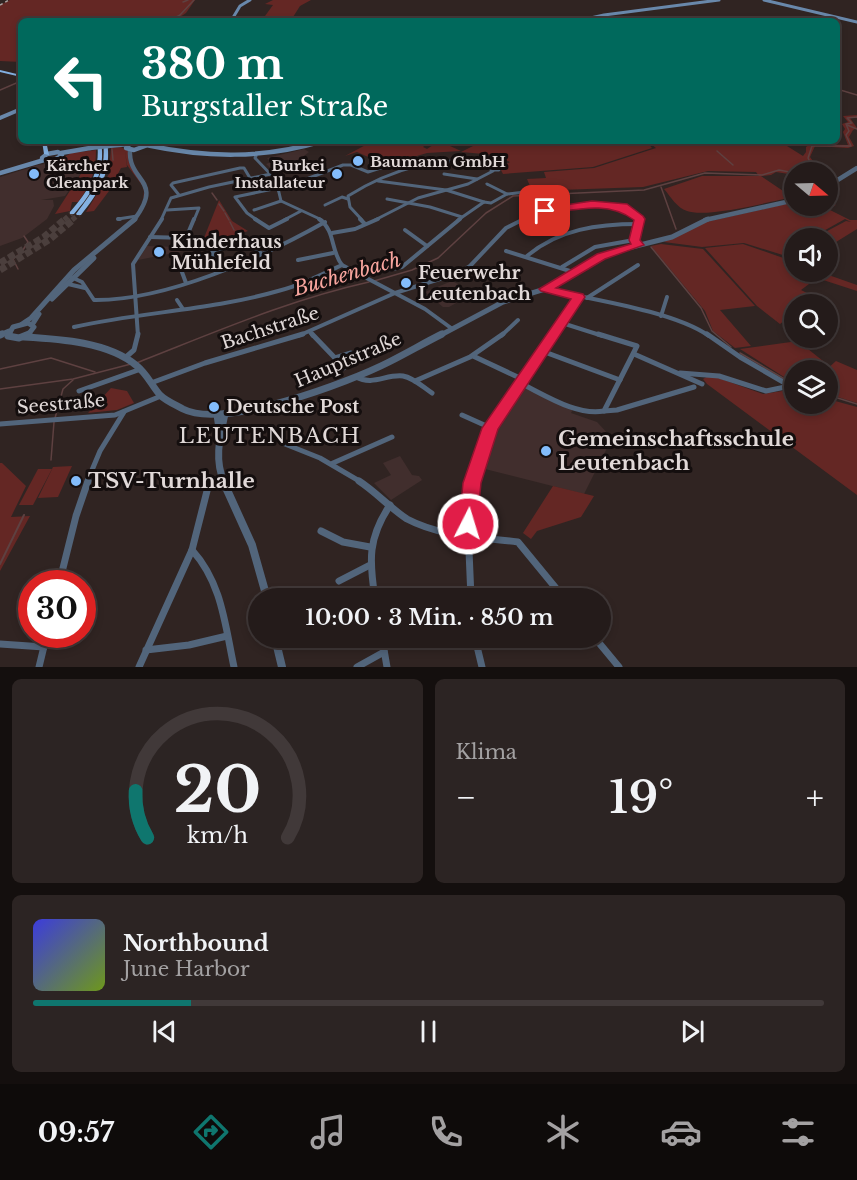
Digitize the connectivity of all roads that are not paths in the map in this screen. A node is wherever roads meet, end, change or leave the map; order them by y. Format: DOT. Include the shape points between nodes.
graph roads {
  1 [pos="250,0"];
  2 [pos="719,0"];
  3 [pos="764,0"];
  4 [pos="233,18"];
  5 [pos="591,18"];
  6 [pos="857,22"];
  7 [pos="0,69"];
  8 [pos="18,74"];
  9 [pos="18,111"];
  10 [pos="0,118"];
  11 [pos="45,144"];
  12 [pos="99,144"];
  13 [pos="106,144"];
  14 [pos="138,144"];
  15 [pos="140,144"];
  16 [pos="145,144"];
  17 [pos="314,144"];
  18 [pos="128,147"];
  19 [pos="137,149"];
  20 [pos="50,153"];
  21 [pos="62,154"];
  22 [pos="256,156"];
  23 [pos="43,159"];
  24 [pos="129,159"];
  25 [pos="393,164"];
  26 [pos="857,168"];
  27 [pos="0,173"];
  28 [pos="271,174"];
  29 [pos="444,174"];
  30 [pos="201,176"];
  31 [pos="250,178"];
  32 [pos="480,180"];
  33 [pos="838,180"];
  34 [pos="378,181"];
  35 [pos="206,183"];
  36 [pos="487,184"];
  37 [pos="278,189"];
  38 [pos="446,190"];
  39 [pos="525,192"];
  40 [pos="507,194"];
  41 [pos="179,195"];
  42 [pos="348,199"];
  43 [pos="387,199"];
  44 [pos="281,201"];
  45 [pos="484,202"];
  46 [pos="784,202"];
  47 [pos="407,203"];
  48 [pos="325,205"];
  49 [pos="167,210"];
  50 [pos="254,210"];
  51 [pos="301,211"];
  52 [pos="137,216"];
  53 [pos="462,217"];
  54 [pos="118,219"];
  55 [pos="325,222"];
  56 [pos="365,224"];
  57 [pos="639,224"];
  58 [pos="405,230"];
  59 [pos="332,233"];
  60 [pos="150,237"];
  61 [pos="636,243"];
  62 [pos="427,246"];
  63 [pos="506,251"];
  64 [pos="333,253"];
  65 [pos="212,254"];
  66 [pos="264,255"];
  67 [pos="527,256"];
  68 [pos="298,260"];
  69 [pos="342,265"];
  70 [pos="638,266"];
  71 [pos="562,267"];
  72 [pos="228,270"];
  73 [pos="573,272"];
  74 [pos="362,275"];
  75 [pos="67,281"];
  76 [pos="186,283"];
  77 [pos="85,288"];
  78 [pos="545,289"];
  79 [pos="395,292"];
  80 [pos="135,295"];
  81 [pos="578,297"];
  82 [pos="667,297"];
  83 [pos="586,298"];
  84 [pos="177,300"];
  85 [pos="183,309"];
  86 [pos="136,316"];
  87 [pos="662,316"];
  88 [pos="518,320"];
  89 [pos="562,323"];
  90 [pos="22,324"];
  91 [pos="33,327"];
  92 [pos="74,327"];
  93 [pos="451,328"];
  94 [pos="310,332"];
  95 [pos="10,334"];
  96 [pos="0,337"];
  97 [pos="24,337"];
  98 [pos="49,337"];
  99 [pos="542,351"];
  100 [pos="634,354"];
  101 [pos="473,356"];
  102 [pos="128,358"];
  103 [pos="335,358"];
  104 [pos="140,368"];
  105 [pos="680,373"];
  106 [pos="357,377"];
  107 [pos="620,380"];
  108 [pos="415,381"];
  109 [pos="521,381"];
  110 [pos="151,384"];
  111 [pos="702,384"];
  112 [pos="694,387"];
  113 [pos="79,391"];
  114 [pos="432,393"];
  115 [pos="161,396"];
  116 [pos="124,412"];
  117 [pos="601,412"];
  118 [pos="221,414"];
  119 [pos="462,415"];
  120 [pos="0,424"];
  121 [pos="490,428"];
  122 [pos="392,437"];
  123 [pos="285,444"];
  124 [pos="333,463"];
  125 [pos="221,479"];
  126 [pos="390,505"];
  127 [pos="321,531"];
  128 [pos="467,536"];
  129 [pos="370,547"];
  130 [pos="192,550"];
  131 [pos="370,566"];
  132 [pos="62,570"];
  133 [pos="339,581"];
  134 [pos="264,588"];
  135 [pos="373,588"];
  136 [pos="470,588"];
  137 [pos="556,588"];
  138 [pos="227,636"];
  139 [pos="0,645"];
  140 [pos="18,646"];
  141 [pos="44,648"];
  142 [pos="277,648"];
  143 [pos="383,648"];
  144 [pos="477,648"];
  145 [pos="604,648"];
  146 [pos="146,650"];
  147 [pos="384,652"];
  148 [pos="39,667"];
  149 [pos="139,667"];
  150 [pos="234,667"];
  151 [pos="282,667"];
  152 [pos="357,667"];
  153 [pos="387,667"];
  154 [pos="482,667"];
  155 [pos="620,667"];
  1 -- 4 [label="main road" via="240,6"];
  2 -- 5 [label="main road"];
  3 -- 6 [label="main road"];
  7 -- 8 [label="highway"];
  9 -- 10 [label="main road"];
  11 -- 20 [label="highway"];
  12 -- 13 [label="highway" via="97,178 76,213 104,178"];
  13 -- 18 [label="main road"];
  13 -- 21 [label="main road, bridge"];
  14 -- 18 [label="main road"];
  15 -- 19 [label="main road"];
  16 -- 22 [label="main road" via="218,157"];
  17 -- 22 [label="main road"];
  18 -- 19 [label="main road"];
  18 -- 24 [label="street"];
  19 -- 24 [label="street"];
  20 -- 21 [label="main road"];
  20 -- 23 [label="main road"];
  21 -- 23 [label="main road" via="55,160"];
  22 -- 28 [label="street"];
  23 -- 27 [label="main road"];
  24 -- 52 [label="street" via="147,190"];
  25 -- 37 [label="street" via="368,172 343,165"];
  26 -- 33 [label="street"];
  28 -- 31 [label="street"];
  28 -- 37 [label="street"];
  29 -- 32 [label="street"];
  30 -- 31 [label="street" via="243,168"];
  30 -- 35 [label="street"];
  30 -- 41 [label="street" via="173,183"];
  31 -- 41 [label="street"];
  32 -- 34 [label="street" via="493,170 460,161 442,161"];
  32 -- 38 [label="street"];
  34 -- 38 [label="street"];
  34 -- 42 [label="street"];
  36 -- 40 [label="street"];
  37 -- 44 [label="street"];
  37 -- 51 [label="street" via="235,197 246,213 269,228"];
  38 -- 45 [label="street"];
  38 -- 47 [label="street"];
  39 -- 40 [label="street"];
  40 -- 45 [label="street" via="491,203"];
  41 -- 49 [label="street" via="171,198"];
  42 -- 48 [label="street" via="342,197"];
  42 -- 56 [label="street"];
  43 -- 47 [label="street"];
  44 -- 50 [label="street"];
  44 -- 51 [label="street"];
  45 -- 53 [label="street"];
  46 -- 61 [label="street, Hauptstraße" via="709,218 672,237"];
  47 -- 53 [label="street"];
  47 -- 56 [label="street"];
  49 -- 60 [label="street"];
  49 -- 60 [label="street" via="199,208 186,238"];
  51 -- 55 [label="street"];
  52 -- 54 [label="street"];
  52 -- 75 [label="street"];
  53 -- 62 [label="street"];
  55 -- 59 [label="street"];
  55 -- 66 [label="street"];
  56 -- 59 [label="street"];
  57 -- 61 [label="street"];
  57 -- 67 [label="street" via="580,229 553,239"];
  57 -- 79 [label="street, Bachstraße" via="637,215 619,206 581,205 545,211 506,228 465,270"];
  58 -- 62 [label="street"];
  59 -- 64 [label="street"];
  60 -- 80 [label="street" via="133,264"];
  61 -- 71 [label="street" via="595,246"];
  61 -- 73 [label="street, Hauptstraße"];
  62 -- 74 [label="street" via="396,270"];
  63 -- 67 [label="street"];
  64 -- 68 [label="street"];
  64 -- 69 [label="street"];
  65 -- 66 [label="street" via="242,242"];
  65 -- 72 [label="street"];
  65 -- 76 [label="street" via="179,264"];
  66 -- 72 [label="street"];
  67 -- 71 [label="street"];
  69 -- 74 [label="street"];
  69 -- 85 [label="street" via="313,281 279,292"];
  70 -- 83 [label="street"];
  71 -- 73 [label="street"];
  72 -- 76 [label="street"];
  73 -- 78 [label="street, Hauptstraße"];
  74 -- 79 [label="street"];
  75 -- 77 [label="street"];
  75 -- 77 [label="street" via="82,282"];
  75 -- 90 [label="street"];
  75 -- 91 [label="street" via="40,312"];
  76 -- 80 [label="street"];
  77 -- 80 [label="street" via="94,300"];
  78 -- 81 [label="street"];
  78 -- 93 [label="street, Hauptstraße" via="503,302"];
  79 -- 93 [label="street"];
  79 -- 94 [label="street, Bachstraße"];
  80 -- 86 [label="street"];
  81 -- 83 [label="street"];
  81 -- 89 [label="street"];
  82 -- 87 [label="street"];
  83 -- 87 [label="street"];
  84 -- 85 [label="street"];
  85 -- 86 [label="street"];
  86 -- 92 [label="street"];
  86 -- 102 [label="street" via="136,346"];
  87 -- 105 [label="street" via="704,331 790,386 763,392 711,374"];
  88 -- 101 [label="street"];
  89 -- 99 [label="street"];
  89 -- 100 [label="street" via="637,346"];
  90 -- 91 [label="street"];
  90 -- 95 [label="street"];
  91 -- 97 [label="street"];
  91 -- 98 [label="street"];
  93 -- 106 [label="street, Hauptstraße"];
  94 -- 103 [label="street"];
  94 -- 110 [label="street, Bachstraße"];
  95 -- 96 [label="street"];
  95 -- 97 [label="street"];
  97 -- 98 [label="street"];
  98 -- 102 [label="street" via="104,348"];
  99 -- 107 [label="street"];
  99 -- 109 [label="street"];
  100 -- 105 [label="street"];
  100 -- 107 [label="street"];
  101 -- 108 [label="street"];
  101 -- 109 [label="street"];
  102 -- 104 [label="street, Hauptstraße"];
  104 -- 110 [label="street, Hauptstraße"];
  104 -- 113 [label="street"];
  105 -- 111 [label="street"];
  106 -- 108 [label="street" via="368,382 397,375"];
  106 -- 118 [label="street, Hauptstraße" via="292,399"];
  107 -- 117 [label="street"];
  108 -- 114 [label="street"];
  109 -- 117 [label="street" via="570,405"];
  109 -- 121 [label="street"];
  110 -- 115 [label="street, Hauptstraße"];
  112 -- 117 [label="street"];
  115 -- 116 [label="street, Seestraße"];
  115 -- 118 [label="street, Hauptstraße" via="186,411"];
  116 -- 120 [label="street, Seestraße"];
  116 -- 132 [label="street" via="93,466"];
  118 -- 125 [label="street" via="217,457"];
  119 -- 121 [label="street"];
  121 -- 128 [label="street" via="472,483"];
  122 -- 124 [label="street"];
  123 -- 124 [label="street"];
  124 -- 126 [label="street"];
  125 -- 130 [label="street" via="208,487"];
  125 -- 134 [label="street" via="252,545"];
  126 -- 128 [label="street" via="418,524"];
  126 -- 129 [label="street" via="374,530"];
  127 -- 129 [label="street" via="343,542"];
  128 -- 136 [label="street"];
  128 -- 137 [label="street" via="518,543"];
  129 -- 131 [label="street"];
  130 -- 138 [label="street" via="215,583"];
  130 -- 146 [label="street"];
  131 -- 133 [label="street"];
  131 -- 135 [label="street"];
  138 -- 146 [label="street"];
  138 -- 150 [label="street"];
  139 -- 140 [label="street"];
  141 -- 148 [label="street"];
  142 -- 151 [label="street"];
  143 -- 147 [label="street"];
  144 -- 154 [label="street"];
  145 -- 155 [label="street"];
  146 -- 149 [label="street"];
  147 -- 152 [label="street"];
  147 -- 153 [label="street"];
}
